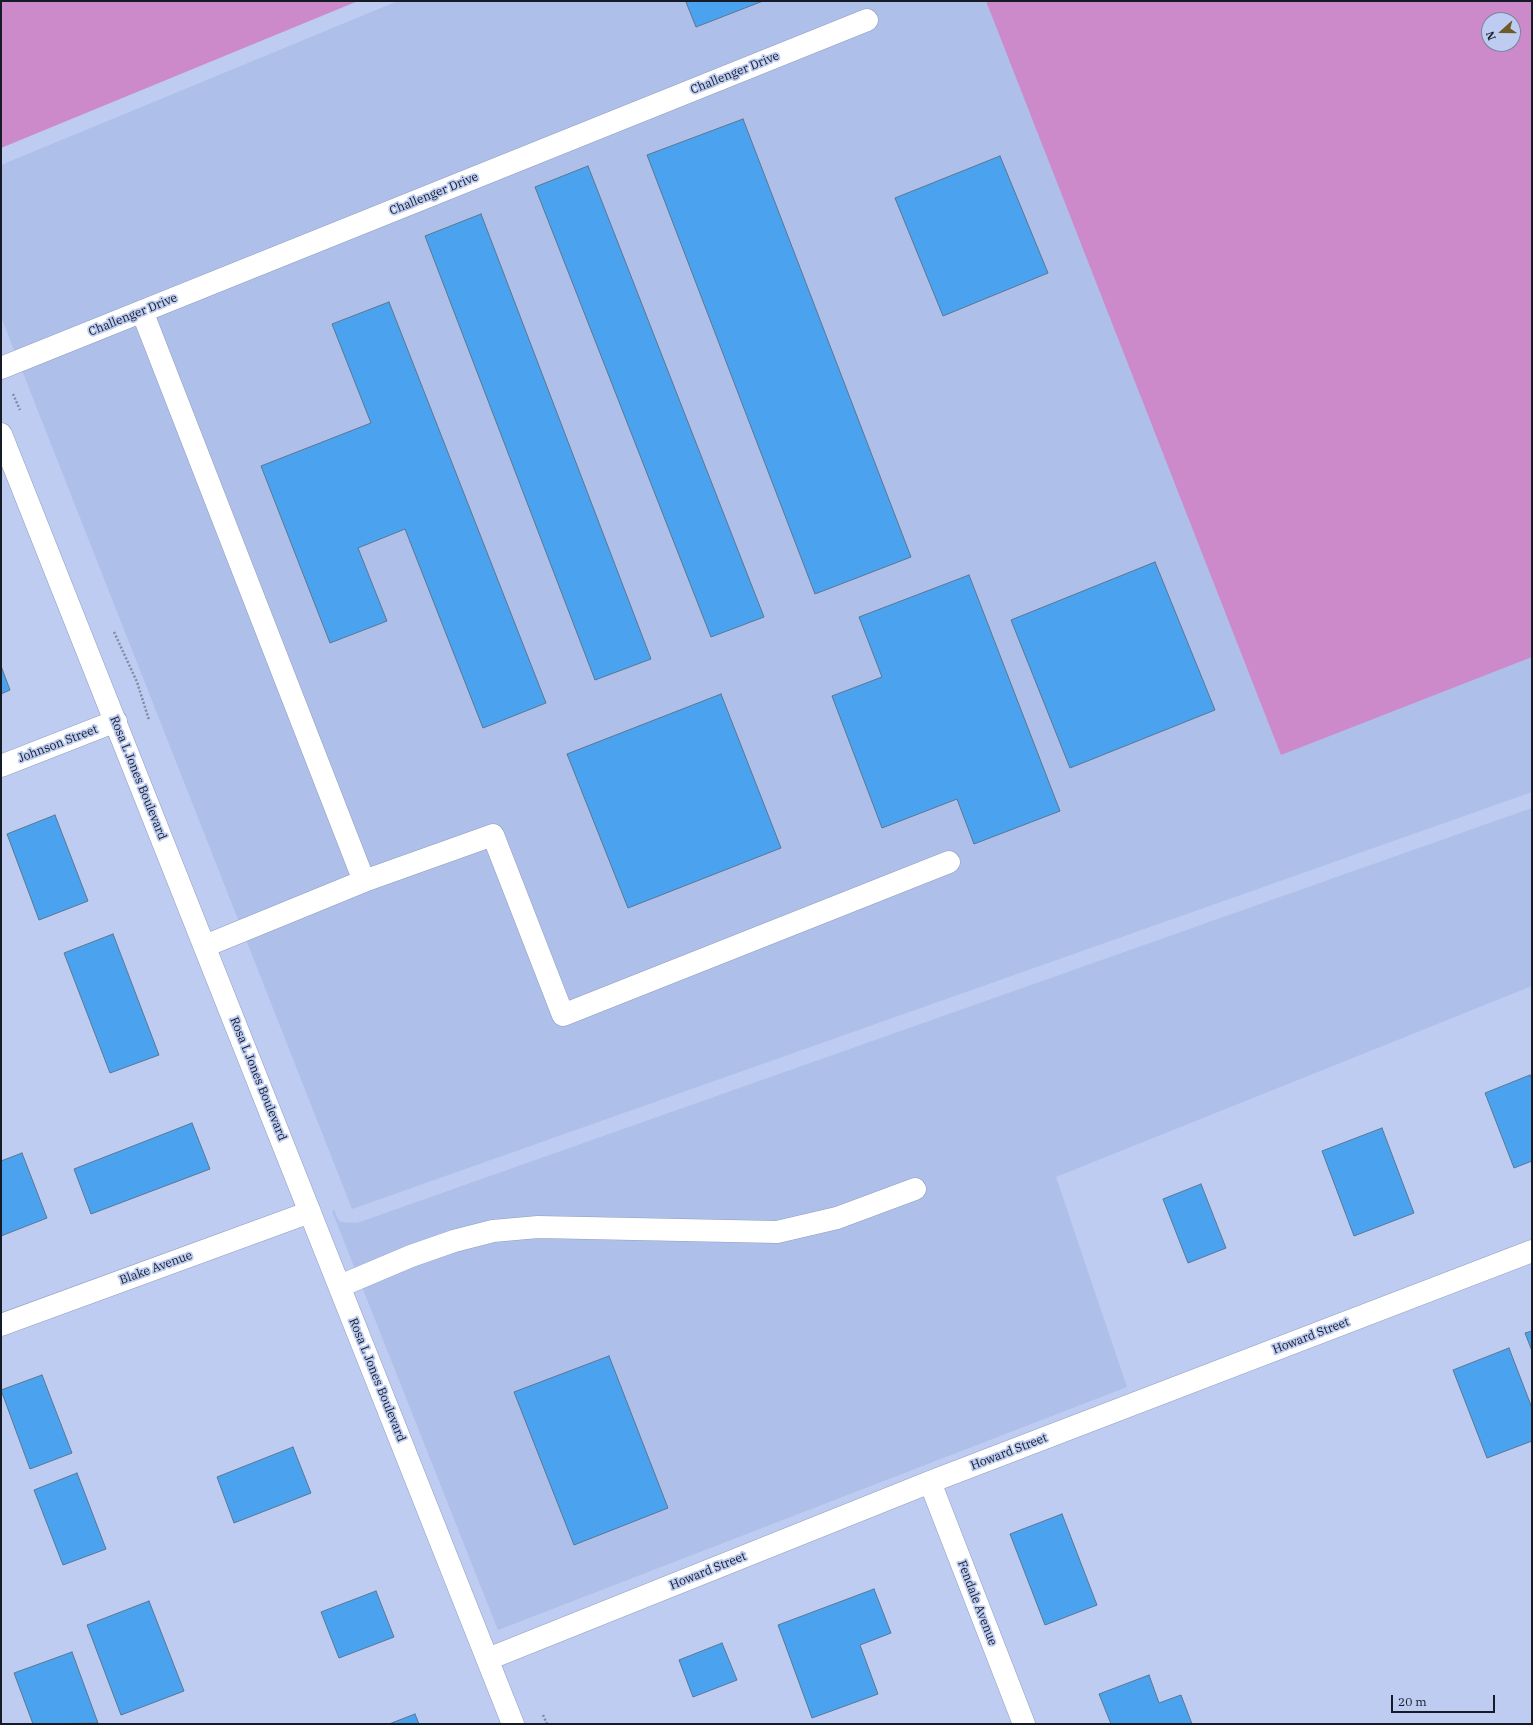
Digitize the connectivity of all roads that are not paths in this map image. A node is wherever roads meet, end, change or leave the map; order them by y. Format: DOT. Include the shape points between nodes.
graph roads {
  1 [pos="867,20"];
  2 [pos="142,311"];
  3 [pos="1,368"];
  4 [pos="1,434"];
  5 [pos="116,721"];
  6 [pos="1,766"];
  7 [pos="949,862"];
  8 [pos="364,881"];
  9 [pos="205,946"];
  10 [pos="915,1189"];
  11 [pos="310,1212"];
  12 [pos="1532,1251"];
  13 [pos="340,1286"];
  14 [pos="1,1325"];
  15 [pos="930,1482"];
  16 [pos="488,1659"];
  17 [pos="513,1724"];
  18 [pos="1024,1724"];
  1 -- 2 [label="street, Challenger Drive"];
  2 -- 3 [label="street, Challenger Drive"];
  2 -- 8 [label="street"];
  4 -- 5 [label="street, Rosa L Jones Boulevard"];
  5 -- 6 [label="street, Johnson Street"];
  5 -- 9 [label="street, Rosa L Jones Boulevard"];
  7 -- 8 [label="street" via="563,1015 493,835"];
  8 -- 9 [label="street"];
  9 -- 11 [label="street, Rosa L Jones Boulevard"];
  10 -- 13 [label="street" via="837,1218 777,1232 538,1227 493,1231 412,1256"];
  11 -- 13 [label="street, Rosa L Jones Boulevard"];
  11 -- 14 [label="street, Blake Avenue"];
  12 -- 15 [label="street, Howard Street"];
  13 -- 16 [label="street, Rosa L Jones Boulevard"];
  15 -- 16 [label="street, Howard Street"];
  15 -- 18 [label="street, Fendale Avenue"];
  16 -- 17 [label="street, Rosa L Jones Boulevard"];
}
